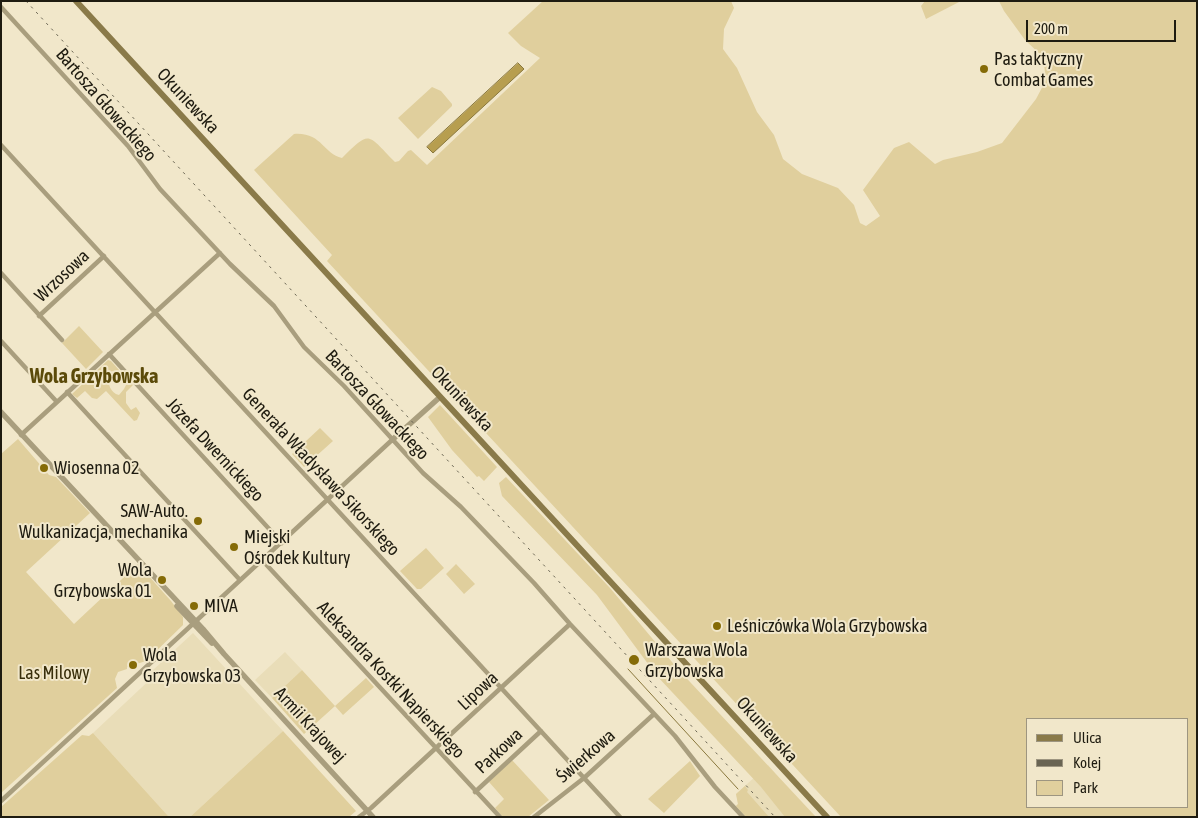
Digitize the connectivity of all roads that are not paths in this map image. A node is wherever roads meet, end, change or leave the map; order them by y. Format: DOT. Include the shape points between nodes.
graph roads {
  1 [pos="76,1"];
  2 [pos="2,8"];
  3 [pos="1,145"];
  4 [pos="220,253"];
  5 [pos="104,256"];
  6 [pos="1,273"];
  7 [pos="155,312"];
  8 [pos="39,316"];
  9 [pos="62,340"];
  10 [pos="1,341"];
  11 [pos="109,354"];
  12 [pos="67,392"];
  13 [pos="440,397"];
  14 [pos="57,402"];
  15 [pos="1,412"];
  16 [pos="22,435"];
  17 [pos="392,440"];
  18 [pos="328,500"];
  19 [pos="282,543"];
  20 [pos="262,560"];
  21 [pos="240,580"];
  22 [pos="194,623"];
  23 [pos="570,624"];
  24 [pos="502,687"];
  25 [pos="654,714"];
  26 [pos="541,731"];
  27 [pos="435,749"];
  28 [pos="584,778"];
  29 [pos="475,792"];
  30 [pos="1,802"];
  31 [pos="368,811"];
  32 [pos="741,816"];
  33 [pos="359,817"];
  34 [pos="373,817"];
  35 [pos="500,817"];
  36 [pos="534,817"];
  37 [pos="620,817"];
  38 [pos="826,817"];
  1 -- 13 [label="main road, Okuniewska"];
  2 -- 4 [label="street, Bartosza Głowackiego"];
  3 -- 5 [label="street, Generała Władysława Sikorskiego"];
  4 -- 7 [label="street"];
  4 -- 17 [label="street, Bartosza Głowackiego" via="274,306 300,342"];
  5 -- 7 [label="street, Generała Władysława Sikorskiego"];
  5 -- 8 [label="street, Wrzosowa"];
  6 -- 8 [label="street"];
  7 -- 11 [label="street"];
  7 -- 18 [label="street, Generała Władysława Sikorskiego"];
  8 -- 9 [label="street"];
  10 -- 14 [label="street"];
  11 -- 12 [label="street"];
  11 -- 19 [label="street, Józefa Dwernickiego"];
  12 -- 14 [label="street"];
  12 -- 21 [label="street"];
  13 -- 17 [label="street"];
  13 -- 38 [label="main road, Okuniewska"];
  14 -- 16 [label="street"];
  15 -- 16 [label="street, Armii Krajowej"];
  16 -- 22 [label="street, Armii Krajowej"];
  17 -- 18 [label="street"];
  17 -- 23 [label="street, Bartosza Głowackiego" via="476,521"];
  18 -- 19 [label="street"];
  18 -- 24 [label="street, Generała Władysława Sikorskiego"];
  19 -- 20 [label="street"];
  20 -- 21 [label="street"];
  20 -- 27 [label="street, Aleksandra Kostki Napierskiego"];
  21 -- 22 [label="street"];
  22 -- 30 [label="street"];
  22 -- 31 [label="street, Armii Krajowej"];
  23 -- 24 [label="street, Lipowa"];
  23 -- 25 [label="street, Bartosza Głowackiego"];
  24 -- 26 [label="street, Generała Władysława Sikorskiego"];
  24 -- 27 [label="street, Lipowa"];
  25 -- 28 [label="street, Świerkowa"];
  25 -- 32 [label="street, Bartosza Głowackiego"];
  26 -- 28 [label="street, Generała Władysława Sikorskiego"];
  26 -- 29 [label="street, Parkowa"];
  27 -- 29 [label="street, Aleksandra Kostki Napierskiego"];
  27 -- 31 [label="street, Lipowa"];
  28 -- 36 [label="street, Świerkowa"];
  28 -- 37 [label="street, Generała Władysława Sikorskiego"];
  29 -- 35 [label="street, Aleksandra Kostki Napierskiego"];
  31 -- 33 [label="street, Lipowa"];
  31 -- 34 [label="street, Armii Krajowej"];
}
